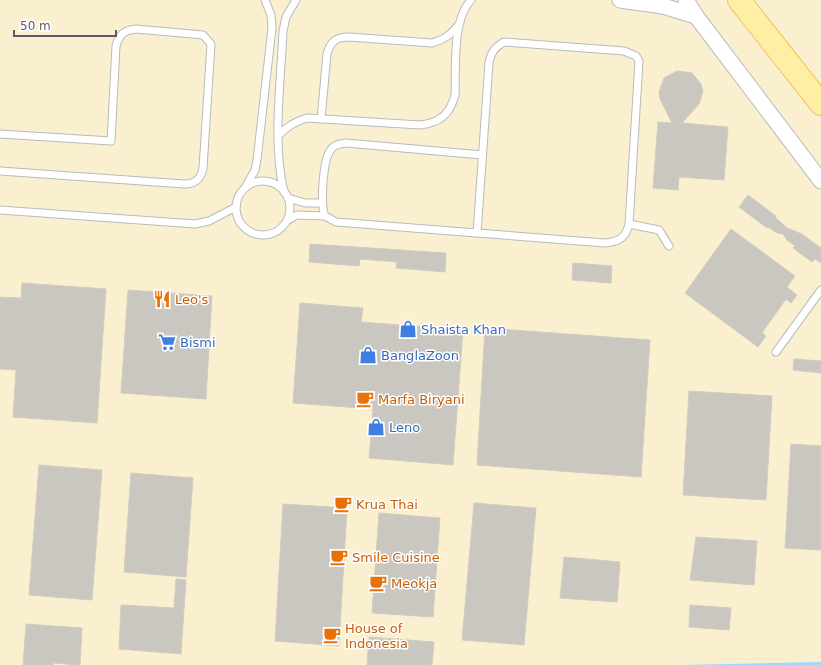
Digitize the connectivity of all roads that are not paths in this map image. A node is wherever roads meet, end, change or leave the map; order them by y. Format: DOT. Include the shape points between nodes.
graph roads {
  1 [pos="265,0"];
  2 [pos="296,0"];
  3 [pos="471,0"];
  4 [pos="620,0"];
  5 [pos="686,0"];
  6 [pos="739,0"];
  7 [pos="696,16"];
  8 [pos="459,24"];
  9 [pos="821,104"];
  10 [pos="321,119"];
  11 [pos="0,134"];
  12 [pos="278,136"];
  13 [pos="482,156"];
  14 [pos="0,171"];
  15 [pos="821,181"];
  16 [pos="245,188"];
  17 [pos="286,195"];
  18 [pos="322,204"];
  19 [pos="236,207"];
  20 [pos="0,210"];
  21 [pos="325,216"];
  22 [pos="288,220"];
  23 [pos="629,224"];
  24 [pos="477,233"];
  25 [pos="669,246"];
  26 [pos="821,290"];
  27 [pos="818,300"];
  28 [pos="776,352"];
  1 -- 16 [label="lane" via="272,28 262,127 258,160"];
  2 -- 12 [label="lane" via="286,17 283,31"];
  3 -- 8 [label="lane"];
  4 -- 7 [label="street" via="663,6"];
  5 -- 7 [label="street"];
  6 -- 9 [label="main road"];
  7 -- 15 [label="street"];
  8 -- 10 [label="lane" via="443,40 432,43 349,37 334,40 327,54"];
  8 -- 10 [label="lane" via="455,95 452,105 440,120 420,125"];
  10 -- 12 [label="lane" via="307,118 296,121"];
  11 -- 14 [label="lane" via="111,141 116,46 122,33 136,29 197,34 208,38 211,44 203,168 202,175 197,181 184,184"];
  12 -- 17 [label="lane" via="279,171"];
  13 -- 18 [label="lane" via="339,144 333,147 327,159"];
  13 -- 23 [label="lane" via="489,63 496,47 504,42 514,42 631,52 636,56 640,67"];
  13 -- 24 [label="lane"];
  16 -- 17 [label="lane" via="251,184 265,182 279,187"];
  16 -- 19 [label="lane"];
  17 -- 18 [label="lane" via="305,203"];
  17 -- 22 [label="lane" via="290,205"];
  18 -- 21 [label="lane"];
  19 -- 20 [label="lane" via="209,221 194,224"];
  19 -- 22 [label="lane" via="239,222 257,235 271,234 284,226"];
  21 -- 22 [label="lane" via="297,215"];
  21 -- 24 [label="lane" via="336,222"];
  23 -- 24 [label="lane" via="624,236 609,242"];
  23 -- 25 [label="lane" via="659,230"];
  26 -- 27 [label="lane"];
  27 -- 28 [label="lane"];
}
